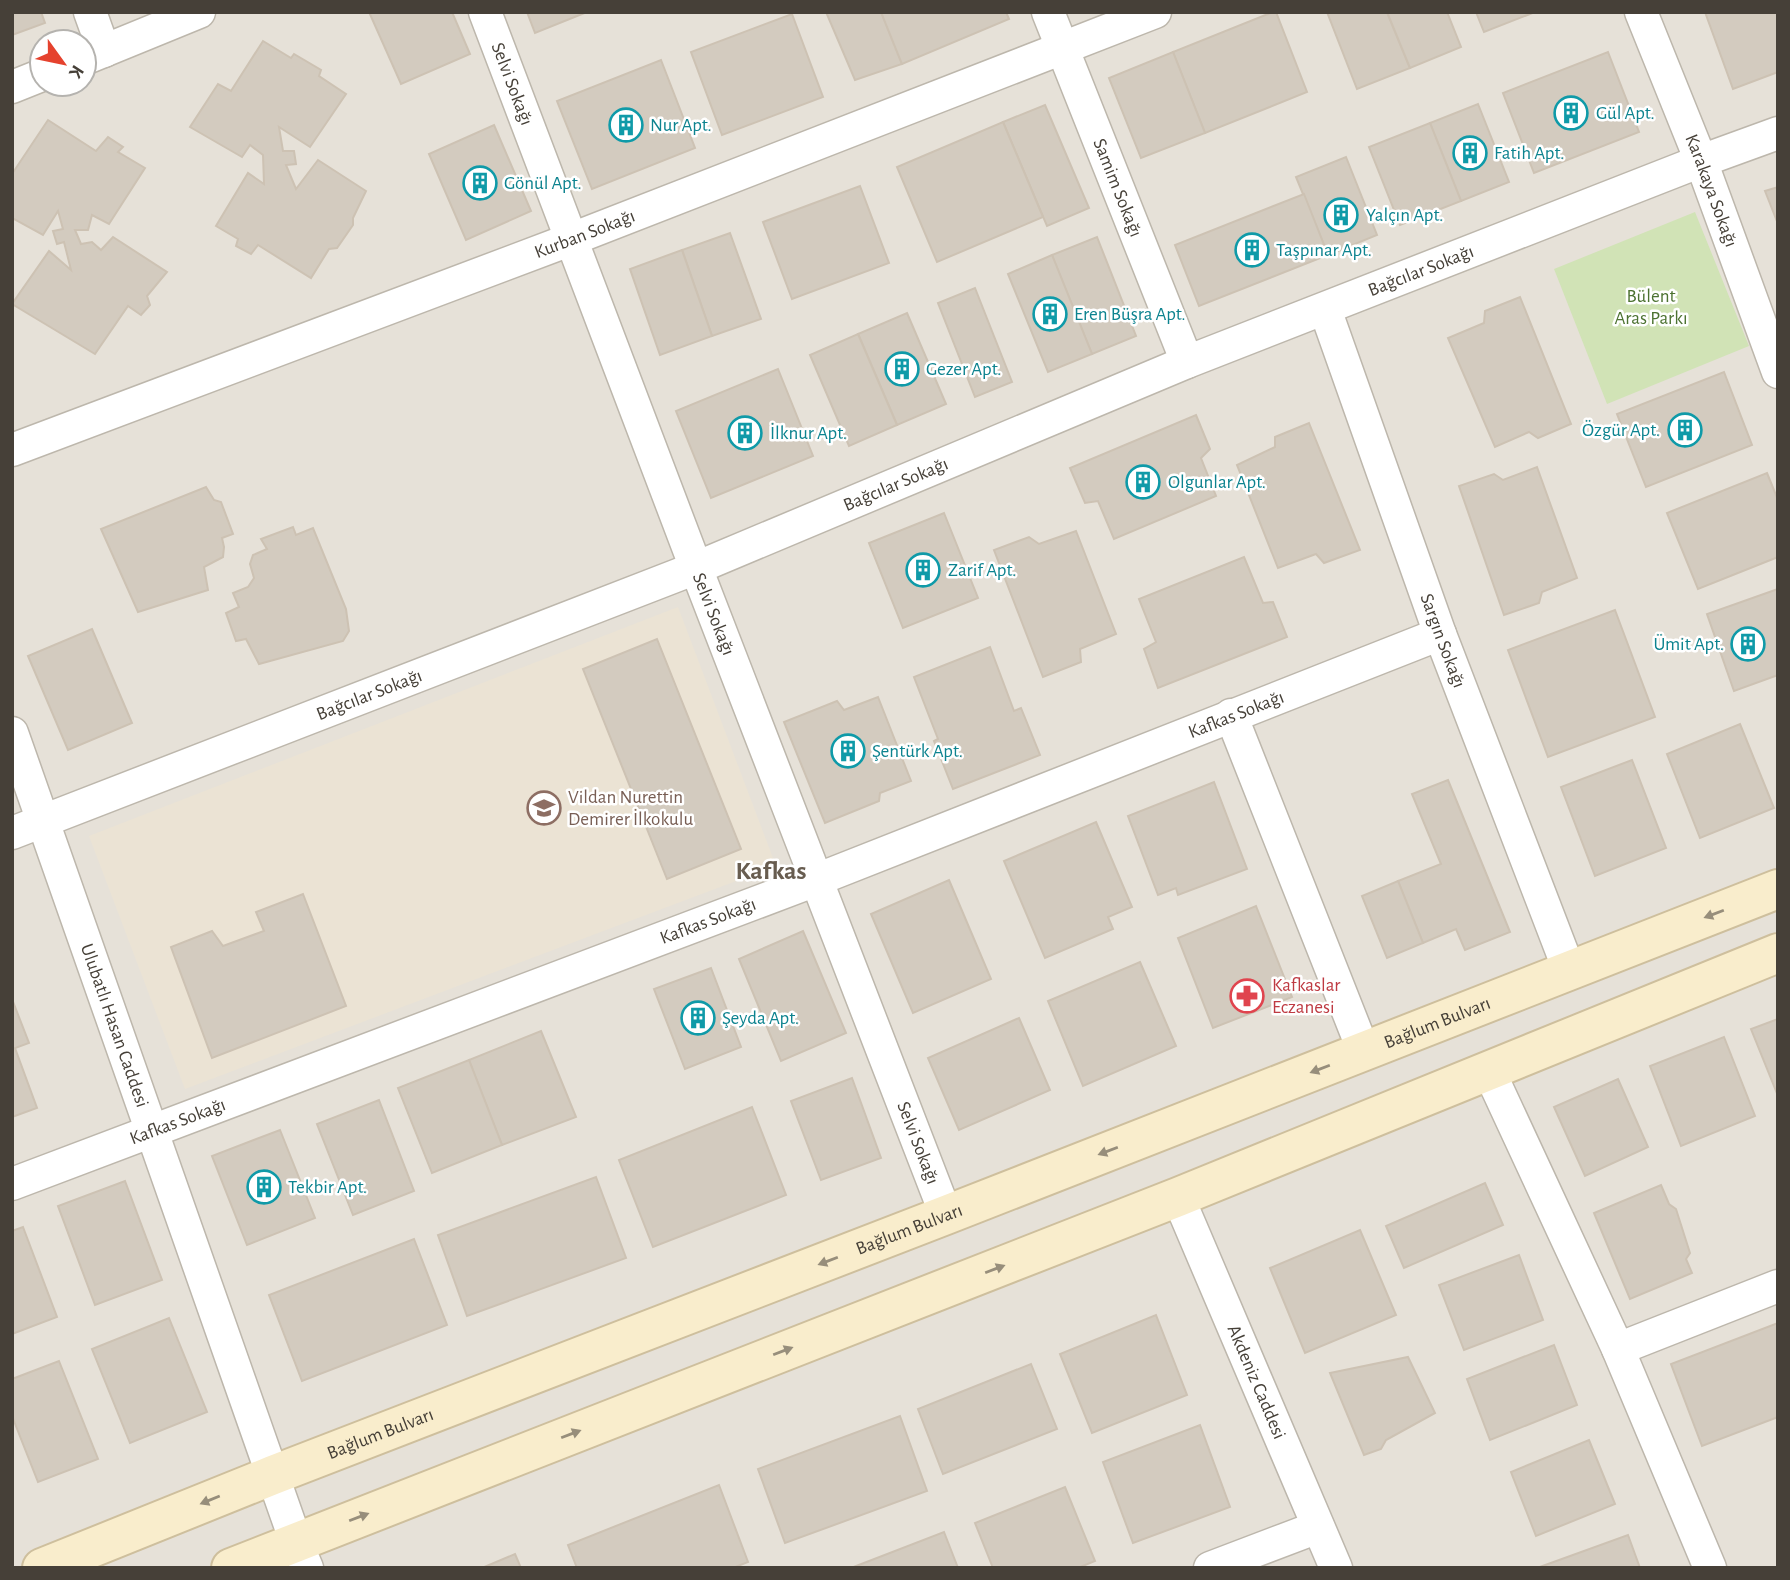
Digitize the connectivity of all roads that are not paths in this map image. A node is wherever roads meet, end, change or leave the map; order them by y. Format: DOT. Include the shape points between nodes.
graph roads {
  1 [pos="199,12"];
  2 [pos="485,12"];
  3 [pos="1048,12"];
  4 [pos="1155,12"];
  5 [pos="1641,12"];
  6 [pos="1062,48"];
  7 [pos="98,53"];
  8 [pos="1778,134"];
  9 [pos="1701,161"];
  10 [pos="572,239"];
  11 [pos="1325,309"];
  12 [pos="1187,362"];
  13 [pos="1778,372"];
  14 [pos="12,450"];
  15 [pos="696,569"];
  16 [pos="1440,634"];
  17 [pos="1231,715"];
  18 [pos="12,733"];
  19 [pos="44,821"];
  20 [pos="12,833"];
  21 [pos="816,880"];
  22 [pos="1778,889"];
  23 [pos="1778,953"];
  24 [pos="1569,970"];
  25 [pos="1364,1052"];
  26 [pos="1489,1071"];
  27 [pos="152,1130"];
  28 [pos="12,1184"];
  29 [pos="1178,1197"];
  30 [pos="946,1215"];
  31 [pos="1778,1286"];
  32 [pos="1618,1349"];
  33 [pos="273,1475"];
  34 [pos="1318,1527"];
  35 [pos="301,1555"];
  36 [pos="42,1568"];
  37 [pos="231,1568"];
  38 [pos="1210,1568"];
  39 [pos="1336,1568"];
  40 [pos="1710,1568"];
  1 -- 7 [label="street"];
  2 -- 10 [label="street, Selvi Sokağı"];
  3 -- 6 [label="street, Samim Sokağı"];
  4 -- 6 [label="street, Kurban Sokağı"];
  5 -- 9 [label="street, Karakaya Sokağı"];
  6 -- 10 [label="street, Kurban Sokağı"];
  6 -- 12 [label="street, Samim Sokağı"];
  8 -- 9 [label="street, Bağcılar Sokağı"];
  9 -- 11 [label="street, Bağcılar Sokağı"];
  9 -- 13 [label="street, Karakaya Sokağı"];
  10 -- 14 [label="street, Kurban Sokağı"];
  10 -- 15 [label="street, Selvi Sokağı"];
  11 -- 12 [label="street, Bağcılar Sokağı"];
  11 -- 16 [label="street, Sargın Sokağı"];
  12 -- 15 [label="street, Bağcılar Sokağı"];
  15 -- 19 [label="street, Bağcılar Sokağı"];
  15 -- 21 [label="street, Selvi Sokağı"];
  16 -- 17 [label="street, Kafkas Sokağı"];
  16 -- 24 [label="street, Sargın Sokağı"];
  17 -- 21 [label="street, Kafkas Sokağı"];
  17 -- 25 [label="street"];
  18 -- 19 [label="street, Ulubatlı Hasan Caddesi"];
  19 -- 20 [label="street, Bağcılar Sokağı"];
  19 -- 27 [label="street, Ulubatlı Hasan Caddesi"];
  21 -- 27 [label="street, Kafkas Sokağı"];
  21 -- 30 [label="street, Selvi Sokağı"];
  22 -- 24 [label="main road, Bağlum Bulvarı, one-way"];
  23 -- 26 [label="main road"];
  24 -- 25 [label="main road, Bağlum Bulvarı"];
  25 -- 30 [label="main road, Bağlum Bulvarı, one-way"];
  26 -- 29 [label="main road"];
  26 -- 32 [label="street"];
  27 -- 28 [label="street, Kafkas Sokağı"];
  27 -- 33 [label="street, Ulubatlı Hasan Caddesi"];
  29 -- 34 [label="street, Akdeniz Caddesi"];
  35 -- 29 [label="main road, one-way"];
  30 -- 33 [label="main road, Bağlum Bulvarı, one-way"];
  31 -- 32 [label="street"];
  32 -- 40 [label="street"];
  33 -- 35 [label="street, Ulubatlı Hasan Caddesi"];
  33 -- 36 [label="main road, Bağlum Bulvarı, one-way"];
  34 -- 38 [label="street"];
  34 -- 39 [label="street, Akdeniz Caddesi"];
  35 -- 37 [label="main road"];
}
